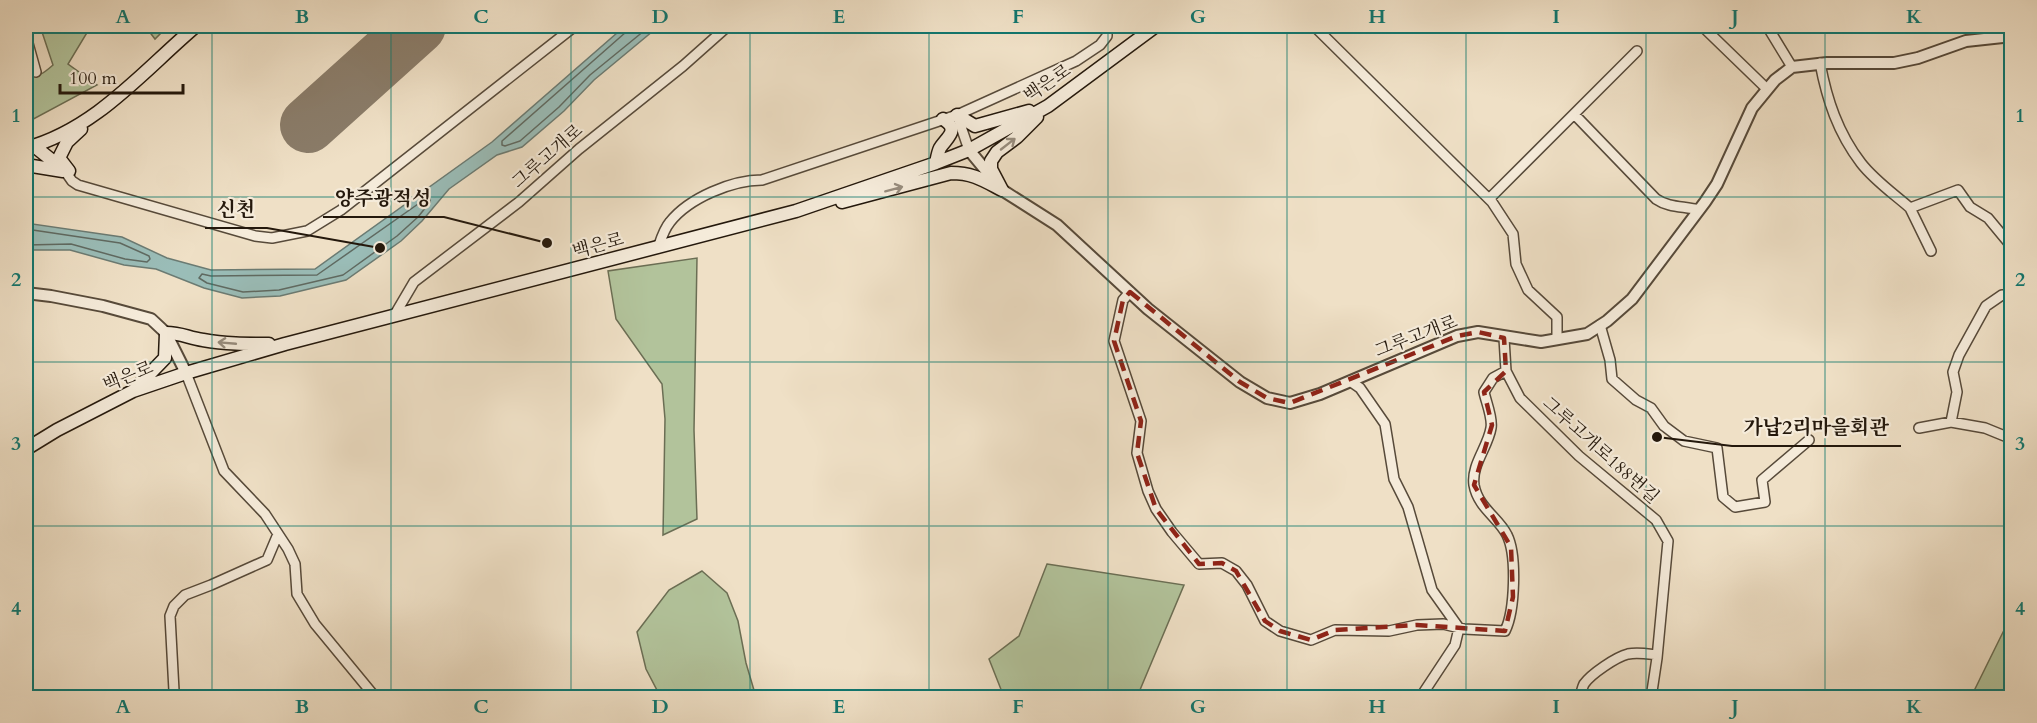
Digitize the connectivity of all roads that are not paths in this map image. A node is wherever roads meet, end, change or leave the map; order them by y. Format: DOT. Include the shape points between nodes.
graph roads {
  1 [pos="196,26"];
  2 [pos="575,26"];
  3 [pos="729,26"];
  4 [pos="1107,26"];
  5 [pos="1156,26"];
  6 [pos="1314,26"];
  7 [pos="1703,26"];
  8 [pos="1767,26"];
  9 [pos="2009,26"];
  10 [pos="2012,35"];
  11 [pos="26,36"];
  12 [pos="1637,51"];
  13 [pos="1820,63"];
  14 [pos="1792,67"];
  15 [pos="36,72"];
  16 [pos="1767,88"];
  17 [pos="1048,106"];
  18 [pos="100,110"];
  19 [pos="1574,114"];
  20 [pos="957,115"];
  21 [pos="943,120"];
  22 [pos="30,147"];
  23 [pos="969,150"];
  24 [pos="936,163"];
  25 [pos="26,165"];
  26 [pos="67,171"];
  27 [pos="1002,190"];
  28 [pos="1489,199"];
  29 [pos="1910,208"];
  30 [pos="1699,210"];
  31 [pos="796,211"];
  32 [pos="2012,247"];
  33 [pos="658,248"];
  34 [pos="1931,251"];
  35 [pos="1130,292"];
  36 [pos="26,293"];
  37 [pos="2012,295"];
  38 [pos="394,316"];
  39 [pos="1600,325"];
  40 [pos="166,333"];
  41 [pos="1504,338"];
  42 [pos="1557,339"];
  43 [pos="285,344"];
  44 [pos="1506,371"];
  45 [pos="186,373"];
  46 [pos="1350,381"];
  47 [pos="133,391"];
  48 [pos="1951,422"];
  49 [pos="1919,428"];
  50 [pos="2012,439"];
  51 [pos="1809,440"];
  52 [pos="26,449"];
  53 [pos="278,534"];
  54 [pos="1459,628"];
  55 [pos="1657,655"];
  56 [pos="172,694"];
  57 [pos="376,698"];
  58 [pos="1420,698"];
  59 [pos="1580,698"];
  60 [pos="1651,698"];
  1 -- 18 [label="main road"];
  2 -- 26 [label="street" via="341,210 307,231 272,238 255,236 78,185"];
  3 -- 38 [label="street, 그루고개로" via="519,202 414,282"];
  4 -- 20 [label="street" via="1107,36 1100,45 1076,61"];
  5 -- 17 [label="main road, 백은로"];
  6 -- 28 [label="street"];
  7 -- 16 [label="street"];
  8 -- 14 [label="street"];
  9 -- 10 [label="street"];
  10 -- 13 [label="street" via="1966,41 1894,63"];
  11 -- 15 [label="street"];
  12 -- 19 [label="street"];
  13 -- 14 [label="street"];
  13 -- 29 [label="street" via="1836,123 1861,164"];
  14 -- 16 [label="street, 그루고개로"];
  16 -- 30 [label="street, 그루고개로" via="1752,108 1717,184"];
  17 -- 20 [label="main road" via="975,126"];
  17 -- 23 [label="main road, 백은로"];
  27 -- 17 [label="main road, one-way" via="991,169 992,161"];
  18 -- 22 [label="main road" via="82,123"];
  18 -- 26 [label="main road" via="67,142 59,158"];
  19 -- 28 [label="street"];
  19 -- 30 [label="street" via="1656,199 1665,205"];
  20 -- 21 [label="street"];
  20 -- 23 [label="street"];
  21 -- 24 [label="main road" via="951,128 950,137 940,147"];
  21 -- 33 [label="street" via="762,180 718,189 670,222"];
  22 -- 26 [label="main road"];
  23 -- 24 [label="main road, 백은로"];
  23 -- 27 [label="street, 그루고개로"];
  24 -- 31 [label="main road, 백은로"];
  25 -- 26 [label="main road"];
  31 -- 27 [label="main road, one-way" via="951,173 967,173"];
  27 -- 35 [label="street, 그루고개로" via="1057,225"];
  28 -- 42 [label="street" via="1513,234 1516,264 1528,290 1557,317"];
  29 -- 32 [label="street" via="1958,190"];
  29 -- 34 [label="street"];
  30 -- 39 [label="street, 그루고개로" via="1632,299"];
  31 -- 33 [label="main road, 백은로"];
  33 -- 38 [label="main road, 백은로"];
  35 -- 46 [label="street, 그루고개로" via="1231,375 1267,398 1290,403"];
  35 -- 54 [label="street" via="1123,300 1114,341 1141,421 1137,453 1148,491 1161,517 1199,564 1222,563 1236,571 1265,621 1280,631 1311,640 1335,630 1389,631 1443,624"];
  36 -- 40 [label="street" via="127,312 151,319"];
  37 -- 48 [label="street" via="2002,295 1986,306 1959,355 1953,372 1957,392"];
  38 -- 43 [label="main road, 백은로"];
  39 -- 42 [label="street, 그루고개로" via="1587,334"];
  39 -- 51 [label="street" via="1612,379 1651,408 1664,426 1684,441 1717,448 1723,497 1735,507 1765,502 1762,480"];
  43 -- 40 [label="main road, one-way" via="229,344"];
  40 -- 45 [label="street"];
  40 -- 47 [label="main road" via="165,358"];
  41 -- 42 [label="street, 그루고개로" via="1541,342"];
  41 -- 44 [label="street, 그루고개로188번길"];
  41 -- 46 [label="street, 그루고개로" via="1478,332 1457,336"];
  43 -- 45 [label="main road, 백은로"];
  44 -- 54 [label="street" via="1493,378 1484,392 1492,425 1476,467 1474,485 1485,509 1507,534 1511,547 1510,620 1506,631"];
  44 -- 55 [label="street, 그루고개로188번길" via="1520,398 1579,456 1656,520 1668,541"];
  45 -- 47 [label="main road, 백은로"];
  45 -- 53 [label="street" via="224,471 265,514"];
  46 -- 54 [label="street" via="1360,388 1385,424 1394,479 1408,507 1432,590"];
  47 -- 52 [label="main road, 백은로"];
  48 -- 49 [label="street"];
  48 -- 50 [label="street" via="1984,428"];
  53 -- 56 [label="street" via="267,560 184,595 174,606 170,616"];
  53 -- 57 [label="street" via="295,564 297,594 315,624"];
  54 -- 58 [label="street" via="1455,645"];
  55 -- 59 [label="street" via="1637,653 1612,661 1583,685"];
  55 -- 60 [label="street, 그루고개로188번길"];
}
